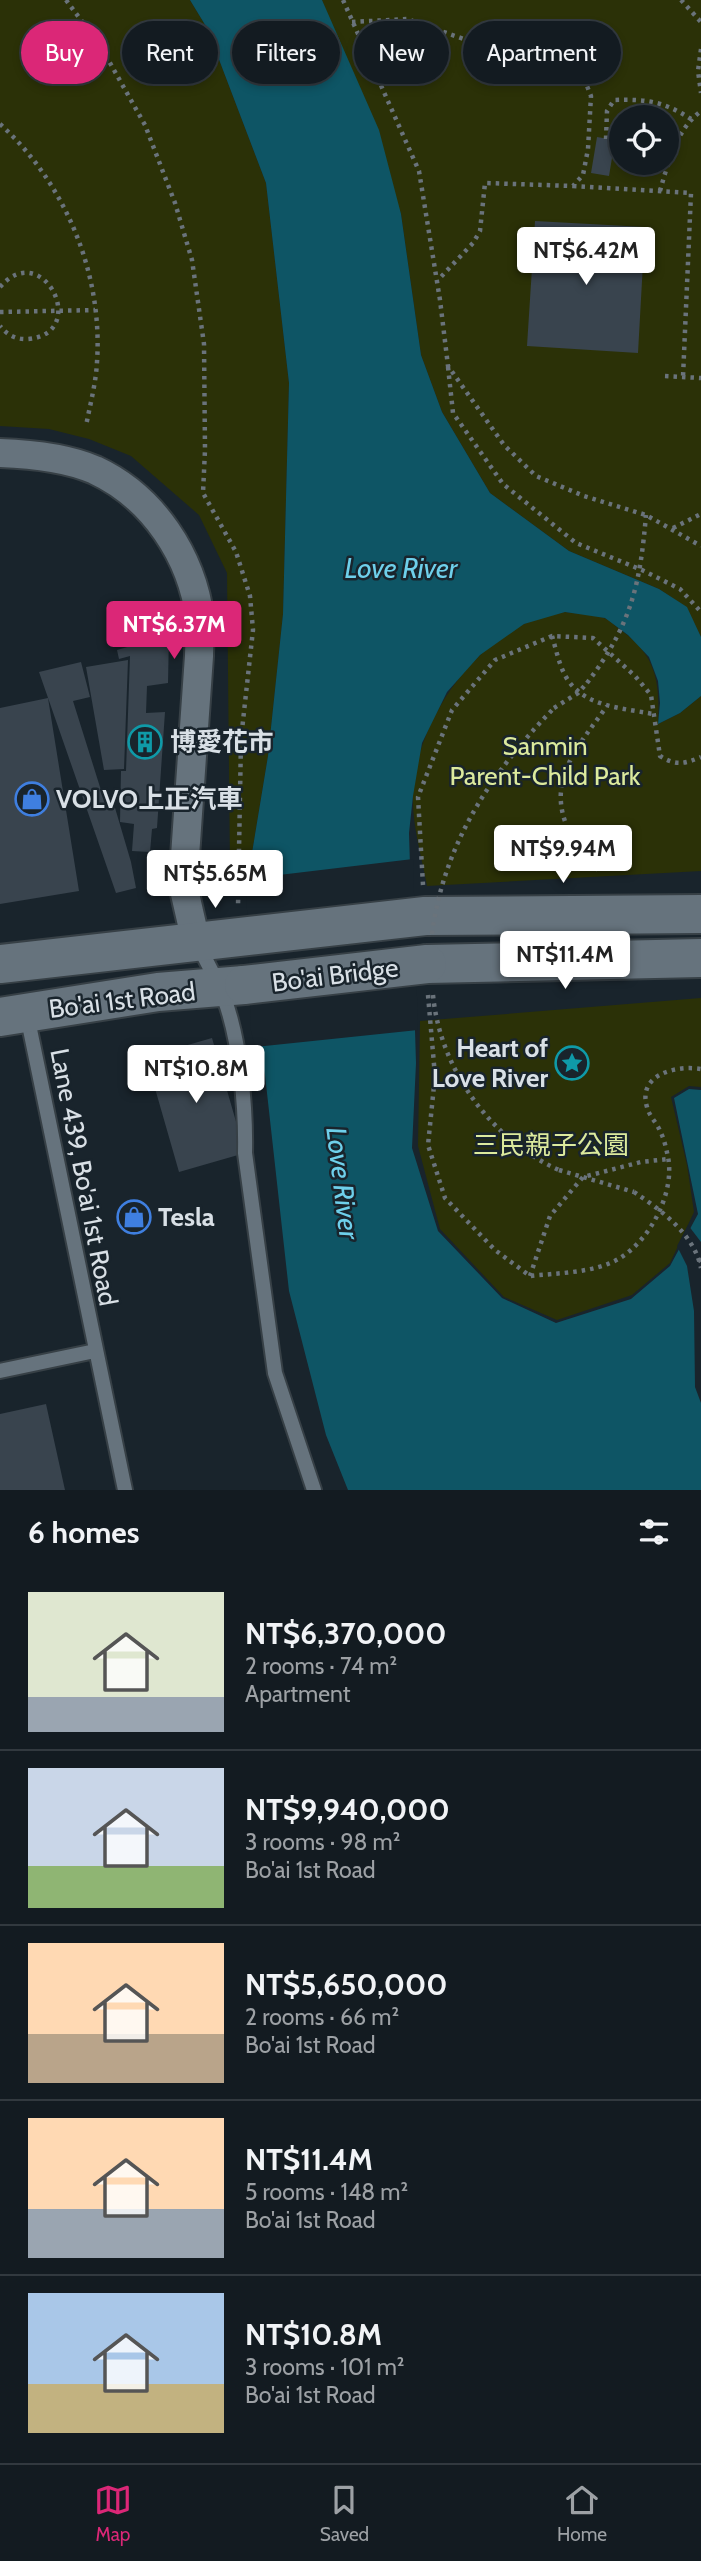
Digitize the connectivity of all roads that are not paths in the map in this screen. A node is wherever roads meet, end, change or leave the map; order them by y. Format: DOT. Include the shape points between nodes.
graph roads {
  1 [pos="0,453"];
  2 [pos="701,914"];
  3 [pos="240,938"];
  4 [pos="196,942"];
  5 [pos="429,950"];
  6 [pos="701,958"];
  7 [pos="0,964"];
  8 [pos="232,986"];
  9 [pos="13,1015"];
  10 [pos="95,1351"];
  11 [pos="0,1371"];
  12 [pos="125,1490"];
  13 [pos="314,1490"];
  1 -- 4 [label="street" via="22,453 95,470 130,493 162,523 188,572 200,620 183,885"];
  2 -- 5 [label="main road"];
  3 -- 4 [label="main road, Bo'ai 1st Road"];
  3 -- 5 [label="main road, Bo'ai Bridge"];
  4 -- 7 [label="main road, Bo'ai 1st Road"];
  4 -- 8 [label="lane"];
  5 -- 6 [label="main road"];
  5 -- 8 [label="main road, Bo'ai Bridge, bridge"];
  8 -- 9 [label="main road, Bo'ai 1st Road" via="158,992"];
  8 -- 13 [label="lane" via="233,1036 246,1120 245,1153 275,1373"];
  9 -- 10 [label="lane, Lane 439, Bo'ai 1st Road"];
  10 -- 11 [label="lane"];
  10 -- 12 [label="lane, Lane 439, Bo'ai 1st Road"];
}
